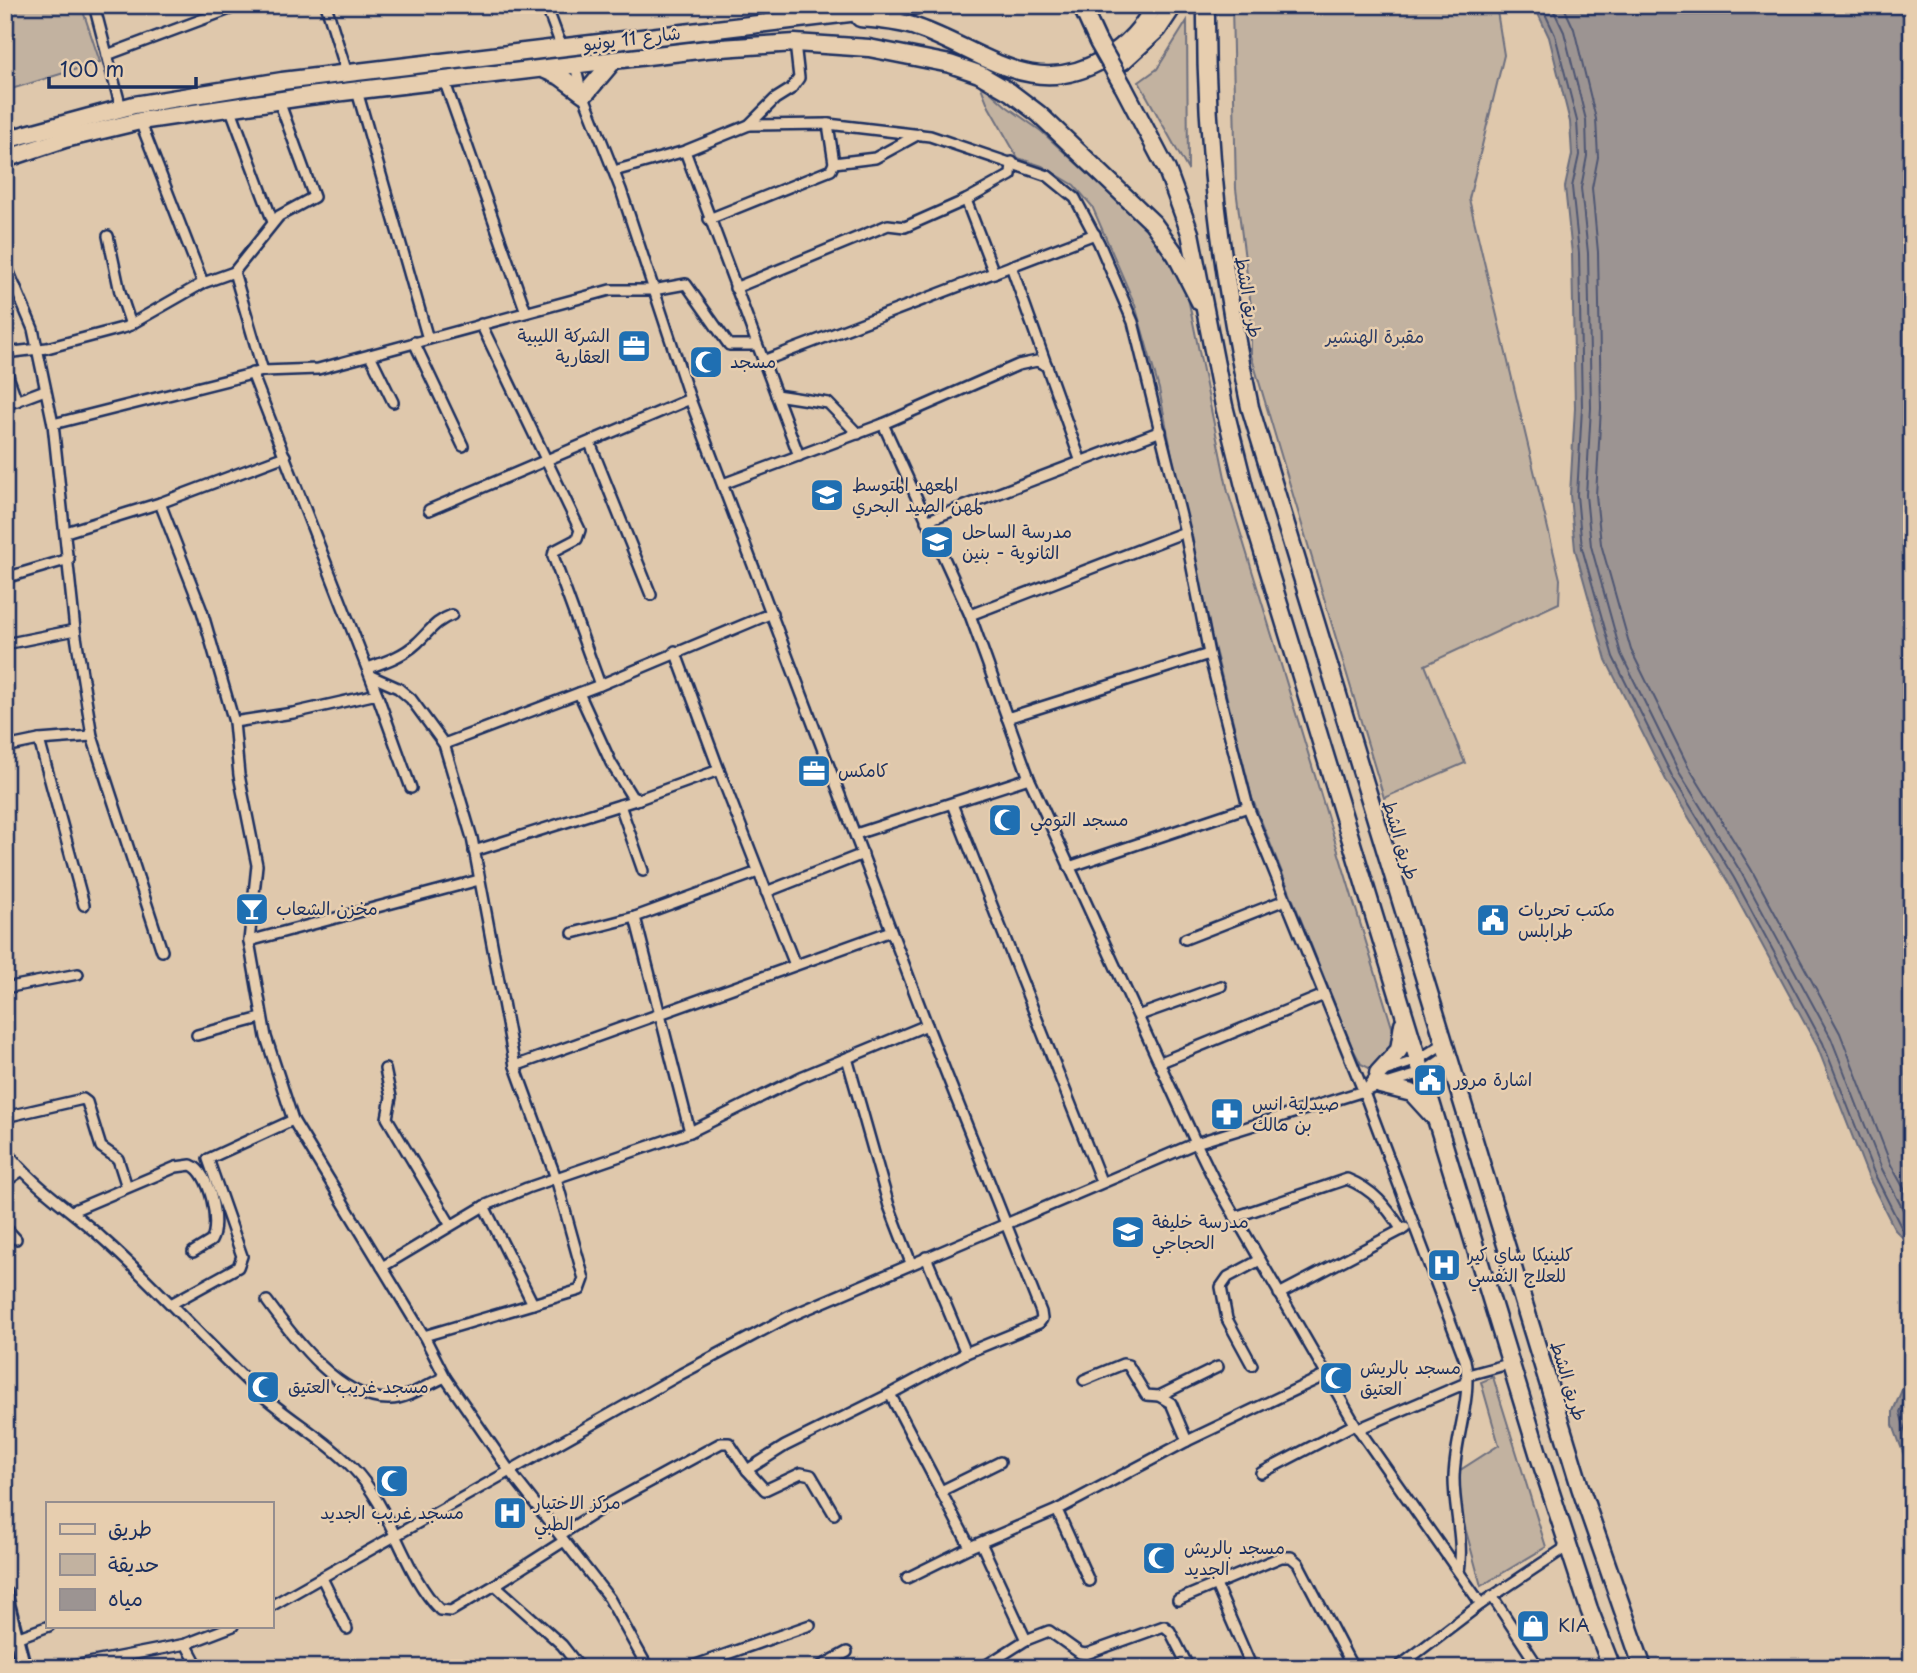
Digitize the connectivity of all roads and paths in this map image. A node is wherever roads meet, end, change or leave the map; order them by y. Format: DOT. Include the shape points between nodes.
graph roads {
  1 [pos="94,5"];
  2 [pos="326,5"];
  3 [pos="546,5"];
  4 [pos="917,5"];
  5 [pos="1081,5"];
  6 [pos="1154,5"];
  7 [pos="1174,5"];
  8 [pos="1206,5"];
  9 [pos="230,9"];
  10 [pos="841,15"];
  11 [pos="795,43"];
  12 [pos="562,48"];
  13 [pos="107,55"];
  14 [pos="614,60"];
  15 [pos="582,64"];
  16 [pos="536,69"];
  17 [pos="347,73"];
  18 [pos="979,74"];
  19 [pos="305,78"];
  20 [pos="444,80"];
  21 [pos="357,91"];
  22 [pos="585,94"];
  23 [pos="309,96"];
  24 [pos="279,101"];
  25 [pos="230,107"];
  26 [pos="121,108"];
  27 [pos="140,121"];
  28 [pos="828,124"];
  29 [pos="749,125"];
  30 [pos="919,134"];
  31 [pos="5,140"];
  32 [pos="685,151"];
  33 [pos="5,159"];
  34 [pos="1012,162"];
  35 [pos="834,163"];
  36 [pos="614,171"];
  37 [pos="966,200"];
  38 [pos="709,219"];
  39 [pos="272,222"];
  40 [pos="1095,234"];
  41 [pos="108,236"];
  42 [pos="5,263"];
  43 [pos="1012,266"];
  44 [pos="234,272"];
  45 [pos="994,272"];
  46 [pos="203,283"];
  47 [pos="16,288"];
  48 [pos="735,288"];
  49 [pos="653,290"];
  50 [pos="5,292"];
  51 [pos="1205,310"];
  52 [pos="526,312"];
  53 [pos="481,324"];
  54 [pos="131,325"];
  55 [pos="429,339"];
  56 [pos="414,342"];
  57 [pos="757,345"];
  58 [pos="37,349"];
  59 [pos="5,354"];
  60 [pos="370,355"];
  61 [pos="763,362"];
  62 [pos="1047,366"];
  63 [pos="5,368"];
  64 [pos="263,371"];
  65 [pos="252,373"];
  66 [pos="45,390"];
  67 [pos="776,396"];
  68 [pos="690,400"];
  69 [pos="17,401"];
  70 [pos="393,402"];
  71 [pos="5,405"];
  72 [pos="53,424"];
  73 [pos="883,424"];
  74 [pos="1161,431"];
  75 [pos="858,434"];
  76 [pos="590,443"];
  77 [pos="463,446"];
  78 [pos="285,456"];
  79 [pos="799,456"];
  80 [pos="548,461"];
  81 [pos="1081,461"];
  82 [pos="723,484"];
  83 [pos="160,503"];
  84 [pos="429,510"];
  85 [pos="926,521"];
  86 [pos="66,532"];
  87 [pos="1185,532"];
  88 [pos="69,559"];
  89 [pos="5,578"];
  90 [pos="651,595"];
  91 [pos="772,613"];
  92 [pos="452,615"];
  93 [pos="970,615"];
  94 [pos="75,630"];
  95 [pos="5,643"];
  96 [pos="675,651"];
  97 [pos="1209,654"];
  98 [pos="369,672"];
  99 [pos="600,685"];
  100 [pos="579,693"];
  101 [pos="377,694"];
  102 [pos="1007,718"];
  103 [pos="234,722"];
  104 [pos="92,736"];
  105 [pos="39,740"];
  106 [pos="444,744"];
  107 [pos="5,747"];
  108 [pos="719,770"];
  109 [pos="1028,778"];
  110 [pos="411,788"];
  111 [pos="639,799"];
  112 [pos="952,804"];
  113 [pos="620,806"];
  114 [pos="1248,807"];
  115 [pos="856,834"];
  116 [pos="474,851"];
  117 [pos="863,854"];
  118 [pos="1069,867"];
  119 [pos="643,871"];
  120 [pos="758,872"];
  121 [pos="480,880"];
  122 [pos="766,892"];
  123 [pos="1285,900"];
  124 [pos="84,905"];
  125 [pos="635,916"];
  126 [pos="891,931"];
  127 [pos="573,933"];
  128 [pos="1185,939"];
  129 [pos="249,941"];
  130 [pos="162,951"];
  131 [pos="795,965"];
  132 [pos="78,974"];
  133 [pos="1221,986"];
  134 [pos="5,988"];
  135 [pos="1324,995"];
  136 [pos="5,998"];
  137 [pos="1403,1011"];
  138 [pos="661,1013"];
  139 [pos="1140,1015"];
  140 [pos="5,1016"];
  141 [pos="261,1018"];
  142 [pos="927,1025"];
  143 [pos="197,1035"];
  144 [pos="1445,1050"];
  145 [pos="847,1058"];
  146 [pos="1161,1062"];
  147 [pos="515,1066"];
  148 [pos="1420,1067"];
  149 [pos="385,1069"];
  150 [pos="1372,1084"];
  151 [pos="5,1117"];
  152 [pos="293,1120"];
  153 [pos="1437,1120"];
  154 [pos="691,1132"];
  155 [pos="1196,1143"];
  156 [pos="5,1149"];
  157 [pos="22,1170"];
  158 [pos="556,1178"];
  159 [pos="1101,1181"];
  160 [pos="5,1182"];
  161 [pos="127,1187"];
  162 [pos="484,1206"];
  163 [pos="72,1211"];
  164 [pos="1235,1217"];
  165 [pos="1004,1222"];
  166 [pos="450,1224"];
  167 [pos="1413,1224"];
  168 [pos="5,1227"];
  169 [pos="1402,1230"];
  170 [pos="16,1239"];
  171 [pos="193,1252"];
  172 [pos="926,1257"];
  173 [pos="1259,1259"];
  174 [pos="911,1263"];
  175 [pos="382,1267"];
  176 [pos="1279,1294"];
  177 [pos="267,1301"];
  178 [pos="171,1304"];
  179 [pos="533,1304"];
  180 [pos="424,1336"];
  181 [pos="966,1353"];
  182 [pos="1511,1363"];
  183 [pos="1252,1365"];
  184 [pos="1218,1367"];
  185 [pos="1326,1376"];
  186 [pos="445,1377"];
  187 [pos="1467,1379"];
  188 [pos="1084,1380"];
  189 [pos="890,1394"];
  190 [pos="1159,1396"];
  191 [pos="1356,1427"];
  192 [pos="1187,1441"];
  193 [pos="1000,1462"];
  194 [pos="747,1470"];
  195 [pos="511,1473"];
  196 [pos="1261,1473"];
  197 [pos="943,1490"];
  198 [pos="1057,1510"];
  199 [pos="834,1514"];
  200 [pos="397,1534"];
  201 [pos="562,1538"];
  202 [pos="981,1543"];
  203 [pos="1568,1546"];
  204 [pos="970,1547"];
  205 [pos="1459,1572"];
  206 [pos="322,1578"];
  207 [pos="907,1578"];
  208 [pos="1089,1581"];
  209 [pos="495,1585"];
  210 [pos="1216,1585"];
  211 [pos="5,1594"];
  212 [pos="1492,1596"];
  213 [pos="1178,1600"];
  214 [pos="1481,1604"];
  215 [pos="273,1605"];
  216 [pos="810,1625"];
  217 [pos="46,1627"];
  218 [pos="228,1628"];
  219 [pos="347,1629"];
  220 [pos="16,1638"];
  221 [pos="1026,1640"];
  222 [pos="186,1644"];
  223 [pos="848,1652"];
  224 [pos="24,1668"];
  225 [pos="63,1668"];
  226 [pos="199,1668"];
  227 [pos="580,1668"];
  228 [pos="648,1668"];
  229 [pos="687,1668"];
  230 [pos="818,1668"];
  231 [pos="982,1668"];
  232 [pos="1189,1668"];
  233 [pos="1252,1668"];
  234 [pos="1353,1668"];
  235 [pos="1396,1668"];
  236 [pos="1539,1668"];
  237 [pos="1612,1668"];
  238 [pos="1643,1668"];
  1 -- 13 [label="street"];
  2 -- 17 [label="street"];
  3 -- 12 [label="street"];
  4 -- 10 [label="highway, شارع 11 يونيو"];
  5 -- 51 [label="highway, bridge" via="1148,130 1179,201 1197,260"];
  6 -- 10 [label="highway" via="1122,49 1087,69 1061,75 1019,72 905,24"];
  7 -- 18 [label="highway" via="1139,48 1095,76 1048,85"];
  8 -- 144 [label="highway, طريق الشط" via="1205,85 1213,192 1229,309 1250,407"];
  9 -- 13 [label="street"];
  10 -- 12 [label="highway, شارع 11 يونيو"];
  11 -- 14 [label="highway, شارع 11 يونيو"];
  11 -- 18 [label="highway, شارع 11 يونيو" via="896,52"];
  11 -- 29 [label="street" via="799,78"];
  12 -- 17 [label="highway, شارع 11 يونيو"];
  13 -- 26 [label="street"];
  14 -- 15 [label="highway, شارع 11 يونيو"];
  14 -- 22 [label="highway"];
  15 -- 16 [label="highway, شارع 11 يونيو"];
  15 -- 22 [label="street"];
  16 -- 20 [label="highway, شارع 11 يونيو"];
  16 -- 22 [label="highway" via="561,77"];
  17 -- 19 [label="highway, شارع 11 يونيو"];
  18 -- 51 [label="highway, شارع 11 يونيو" via="1039,114 1153,223"];
  19 -- 23 [label="highway"];
  19 -- 26 [label="highway, شارع 11 يونيو"];
  20 -- 21 [label="highway, شارع 11 يونيو"];
  20 -- 52 [label="street"];
  21 -- 23 [label="highway, شارع 11 يونيو"];
  21 -- 55 [label="street"];
  22 -- 36 [label="street"];
  23 -- 24 [label="highway, شارع 11 يونيو"];
  24 -- 25 [label="highway, شارع 11 يونيو"];
  24 -- 39 [label="street" via="314,197"];
  25 -- 27 [label="highway, شارع 11 يونيو"];
  25 -- 39 [label="street"];
  26 -- 31 [label="highway, شارع 11 يونيو"];
  27 -- 33 [label="highway, شارع 11 يونيو"];
  27 -- 46 [label="street"];
  28 -- 29 [label="street"];
  28 -- 30 [label="street"];
  28 -- 35 [label="street"];
  29 -- 32 [label="street"];
  30 -- 34 [label="street"];
  30 -- 35 [label="street" via="875,158"];
  32 -- 36 [label="street"];
  32 -- 38 [label="street"];
  34 -- 37 [label="street" via="1011,176"];
  34 -- 40 [label="street" via="1065,187"];
  35 -- 38 [label="street" via="823,175"];
  36 -- 49 [label="street"];
  37 -- 45 [label="street"];
  37 -- 48 [label="street" via="905,227 888,225"];
  38 -- 48 [label="street"];
  39 -- 44 [label="street"];
  40 -- 43 [label="street"];
  40 -- 74 [label="street" via="1133,322"];
  41 -- 54 [label="street"];
  42 -- 47 [label="street"];
  43 -- 45 [label="street"];
  43 -- 62 [label="street"];
  44 -- 46 [label="street"];
  44 -- 64 [label="street"];
  45 -- 61 [label="street"];
  46 -- 54 [label="street"];
  47 -- 50 [label="street"];
  47 -- 58 [label="street"];
  48 -- 57 [label="street"];
  49 -- 52 [label="street" via="610,290"];
  49 -- 57 [label="street" via="686,284 729,345"];
  49 -- 68 [label="street"];
  51 -- 137 [label="highway" via="1250,506"];
  52 -- 53 [label="street"];
  53 -- 55 [label="street"];
  53 -- 80 [label="street"];
  54 -- 58 [label="street"];
  55 -- 56 [label="street"];
  56 -- 60 [label="street"];
  56 -- 77 [label="street"];
  57 -- 61 [label="street"];
  58 -- 59 [label="street"];
  58 -- 66 [label="street"];
  60 -- 64 [label="street" via="318,369"];
  60 -- 70 [label="street"];
  61 -- 67 [label="street"];
  62 -- 73 [label="street" via="1037,361 1018,365"];
  62 -- 81 [label="street"];
  63 -- 69 [label="street"];
  64 -- 65 [label="street"];
  65 -- 72 [label="street"];
  65 -- 78 [label="street"];
  66 -- 69 [label="street"];
  66 -- 72 [label="street"];
  67 -- 75 [label="street" via="828,404"];
  67 -- 79 [label="street"];
  68 -- 76 [label="street"];
  68 -- 82 [label="street"];
  69 -- 71 [label="street"];
  72 -- 86 [label="street"];
  73 -- 75 [label="street"];
  73 -- 85 [label="street"];
  74 -- 81 [label="street"];
  74 -- 87 [label="street"];
  75 -- 79 [label="street"];
  76 -- 80 [label="street"];
  76 -- 90 [label="street"];
  78 -- 83 [label="street"];
  78 -- 98 [label="street"];
  79 -- 82 [label="street"];
  80 -- 84 [label="street"];
  80 -- 99 [label="street" via="580,530 576,539 553,556"];
  81 -- 85 [label="street"];
  82 -- 91 [label="street"];
  83 -- 86 [label="street"];
  83 -- 103 [label="street" via="202,611"];
  85 -- 93 [label="street"];
  86 -- 88 [label="street"];
  87 -- 93 [label="street"];
  87 -- 97 [label="street"];
  88 -- 89 [label="street"];
  88 -- 94 [label="street"];
  91 -- 96 [label="street"];
  91 -- 115 [label="street"];
  92 -- 98 [label="street" via="435,622 417,643"];
  93 -- 102 [label="street"];
  94 -- 95 [label="street"];
  94 -- 104 [label="street"];
  96 -- 99 [label="street"];
  96 -- 108 [label="street"];
  97 -- 102 [label="street"];
  97 -- 114 [label="street"];
  98 -- 101 [label="street"];
  98 -- 106 [label="street" via="404,692"];
  99 -- 100 [label="street"];
  100 -- 106 [label="street"];
  100 -- 111 [label="street" via="611,763 632,797"];
  101 -- 103 [label="street"];
  101 -- 110 [label="street"];
  102 -- 109 [label="street"];
  103 -- 129 [label="street" via="257,865"];
  104 -- 105 [label="street"];
  104 -- 130 [label="street"];
  105 -- 107 [label="street"];
  105 -- 124 [label="street"];
  106 -- 116 [label="street"];
  108 -- 111 [label="street"];
  108 -- 120 [label="street"];
  109 -- 112 [label="street"];
  109 -- 118 [label="street"];
  111 -- 113 [label="street"];
  112 -- 115 [label="street"];
  112 -- 159 [label="street"];
  113 -- 116 [label="street"];
  113 -- 119 [label="street"];
  114 -- 118 [label="street"];
  114 -- 123 [label="street"];
  115 -- 117 [label="street"];
  116 -- 121 [label="street"];
  117 -- 122 [label="street"];
  117 -- 126 [label="street"];
  118 -- 139 [label="street"];
  120 -- 122 [label="street"];
  120 -- 125 [label="street"];
  121 -- 129 [label="street"];
  121 -- 147 [label="street"];
  122 -- 131 [label="street"];
  123 -- 128 [label="street"];
  123 -- 135 [label="street"];
  125 -- 127 [label="street"];
  125 -- 138 [label="street"];
  126 -- 131 [label="street"];
  126 -- 142 [label="street"];
  129 -- 141 [label="street"];
  131 -- 138 [label="street"];
  132 -- 134 [label="street"];
  133 -- 139 [label="street"];
  135 -- 146 [label="street"];
  135 -- 150 [label="street"];
  136 -- 140 [label="street"];
  137 -- 148 [label="highway"];
  137 -- 150 [label="highway" via="1398,1050"];
  138 -- 147 [label="street"];
  138 -- 154 [label="street"];
  139 -- 146 [label="street"];
  141 -- 143 [label="street"];
  141 -- 152 [label="street"];
  142 -- 145 [label="street"];
  142 -- 165 [label="street"];
  144 -- 148 [label="street"];
  144 -- 238 [label="highway, طريق الشط" via="1597,1539"];
  145 -- 154 [label="street"];
  145 -- 174 [label="street" via="889,1206"];
  146 -- 155 [label="street"];
  147 -- 158 [label="street"];
  148 -- 150 [label="street"];
  148 -- 153 [label="highway"];
  149 -- 166 [label="street" via="391,1127"];
  150 -- 153 [label="highway" via="1412,1093"];
  150 -- 155 [label="street"];
  150 -- 167 [label="street"];
  151 -- 161 [label="street" via="83,1099 101,1147 118,1159"];
  152 -- 175 [label="street"];
  152 -- 178 [label="street" via="208,1158 242,1256 238,1267"];
  153 -- 182 [label="highway"];
  154 -- 158 [label="street"];
  155 -- 159 [label="street"];
  155 -- 164 [label="street"];
  156 -- 157 [label="street"];
  157 -- 160 [label="street"];
  157 -- 163 [label="street"];
  158 -- 162 [label="street"];
  158 -- 179 [label="street" via="584,1279 580,1290"];
  159 -- 165 [label="street"];
  161 -- 163 [label="street"];
  161 -- 171 [label="street" via="184,1164 197,1167 217,1220 211,1241"];
  162 -- 166 [label="street"];
  162 -- 179 [label="street"];
  163 -- 178 [label="street"];
  164 -- 169 [label="street" via="1347,1179 1367,1187"];
  164 -- 173 [label="street"];
  165 -- 172 [label="street"];
  165 -- 181 [label="street" via="1042,1319"];
  166 -- 175 [label="street"];
  167 -- 169 [label="street"];
  167 -- 187 [label="street"];
  168 -- 170 [label="street"];
  169 -- 176 [label="street"];
  172 -- 174 [label="street"];
  172 -- 181 [label="street"];
  173 -- 176 [label="street"];
  173 -- 183 [label="street" via="1228,1277 1221,1287 1227,1319"];
  174 -- 195 [label="street" via="742,1341"];
  175 -- 180 [label="street"];
  176 -- 185 [label="street"];
  177 -- 186 [label="street" via="305,1352 361,1391 395,1399"];
  178 -- 200 [label="street" via="270,1402 349,1464 378,1499"];
  179 -- 180 [label="street"];
  180 -- 186 [label="street"];
  181 -- 189 [label="street"];
  182 -- 187 [label="street"];
  182 -- 203 [label="highway"];
  184 -- 190 [label="street"];
  185 -- 191 [label="street"];
  185 -- 192 [label="street"];
  186 -- 195 [label="street"];
  187 -- 191 [label="street"];
  187 -- 205 [label="street" via="1454,1482 1462,1549"];
  188 -- 190 [label="street" via="1123,1364 1146,1395"];
  189 -- 194 [label="street"];
  189 -- 197 [label="street"];
  190 -- 192 [label="street" via="1171,1403"];
  191 -- 196 [label="street"];
  191 -- 205 [label="street"];
  192 -- 198 [label="street"];
  193 -- 197 [label="street"];
  194 -- 199 [label="street" via="765,1490 802,1473 811,1475"];
  194 -- 201 [label="street" via="729,1443 721,1443 607,1505"];
  195 -- 200 [label="street"];
  195 -- 201 [label="street"];
  197 -- 204 [label="street"];
  198 -- 202 [label="street"];
  198 -- 208 [label="street"];
  200 -- 206 [label="street"];
  200 -- 209 [label="street" via="407,1559 443,1612"];
  201 -- 209 [label="street"];
  201 -- 228 [label="street" via="609,1598"];
  202 -- 204 [label="street"];
  202 -- 221 [label="street"];
  203 -- 212 [label="street"];
  203 -- 237 [label="highway"];
  204 -- 207 [label="street"];
  205 -- 214 [label="street"];
  206 -- 215 [label="street"];
  206 -- 219 [label="street"];
  209 -- 227 [label="street" via="562,1645"];
  210 -- 213 [label="street"];
  210 -- 233 [label="street"];
  210 -- 234 [label="street" via="1291,1557"];
  211 -- 220 [label="street"];
  212 -- 214 [label="street"];
  212 -- 236 [label="street"];
  214 -- 235 [label="street"];
  216 -- 229 [label="street"];
  217 -- 220 [label="street"];
  218 -- 222 [label="street"];
  220 -- 224 [label="street"];
  221 -- 231 [label="street"];
  221 -- 232 [label="street" via="1049,1631 1086,1654 1164,1626"];
  222 -- 225 [label="street"];
  222 -- 226 [label="street"];
  223 -- 230 [label="street"];
}
